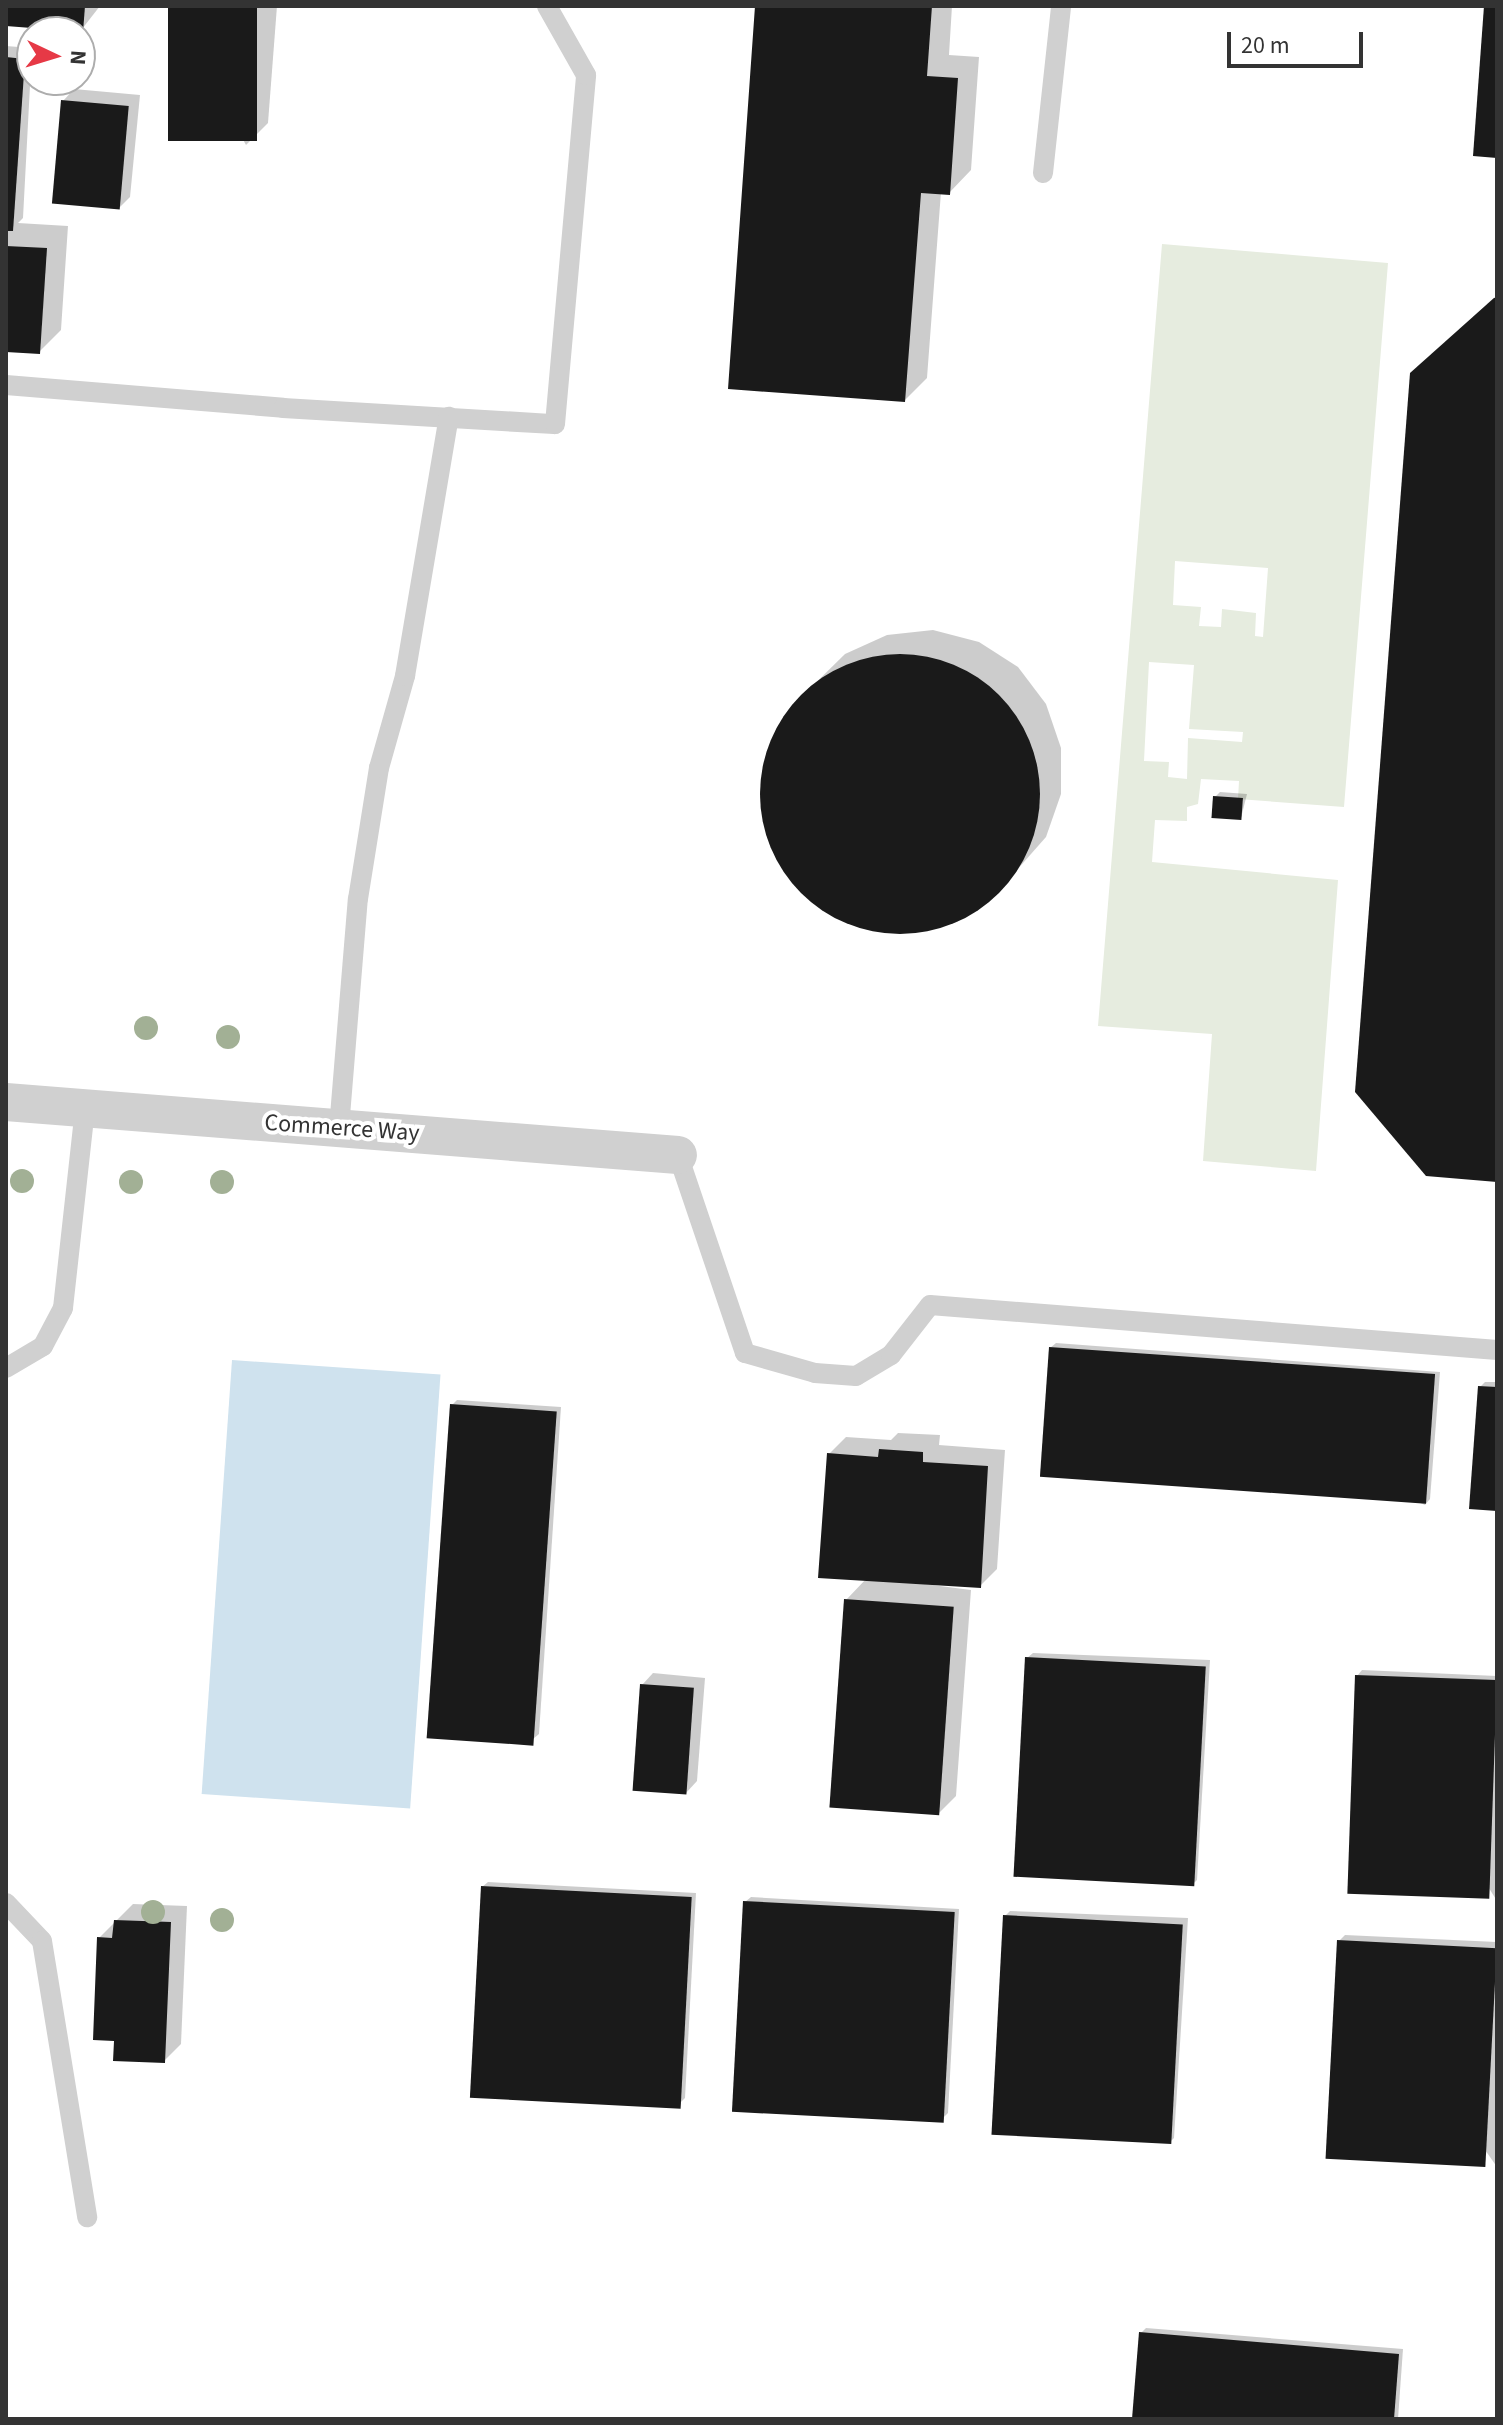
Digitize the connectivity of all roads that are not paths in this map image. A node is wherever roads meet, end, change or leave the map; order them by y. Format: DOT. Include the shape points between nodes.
graph roads {
  1 [pos="547,6"];
  2 [pos="1061,6"];
  3 [pos="1043,173"];
  4 [pos="6,385"];
  5 [pos="449,417"];
  6 [pos="6,1102"];
  7 [pos="85,1108"];
  8 [pos="339,1128"];
  9 [pos="678,1155"];
  10 [pos="1497,1350"];
  11 [pos="6,1368"];
  12 [pos="6,1903"];
  13 [pos="87,2217"];
  1 -- 5 [label="lane" via="586,75 555,424"];
  2 -- 3 [label="lane"];
  4 -- 5 [label="lane"];
  5 -- 8 [label="lane" via="405,676 379,768 358,899"];
  6 -- 7 [label="street, Commerce Way"];
  7 -- 8 [label="street, Commerce Way"];
  7 -- 11 [label="lane" via="63,1308 43,1346"];
  8 -- 9 [label="street, Commerce Way"];
  9 -- 10 [label="lane" via="745,1353 815,1373 856,1376 891,1355 930,1305"];
  12 -- 13 [label="lane" via="42,1941"];
}
